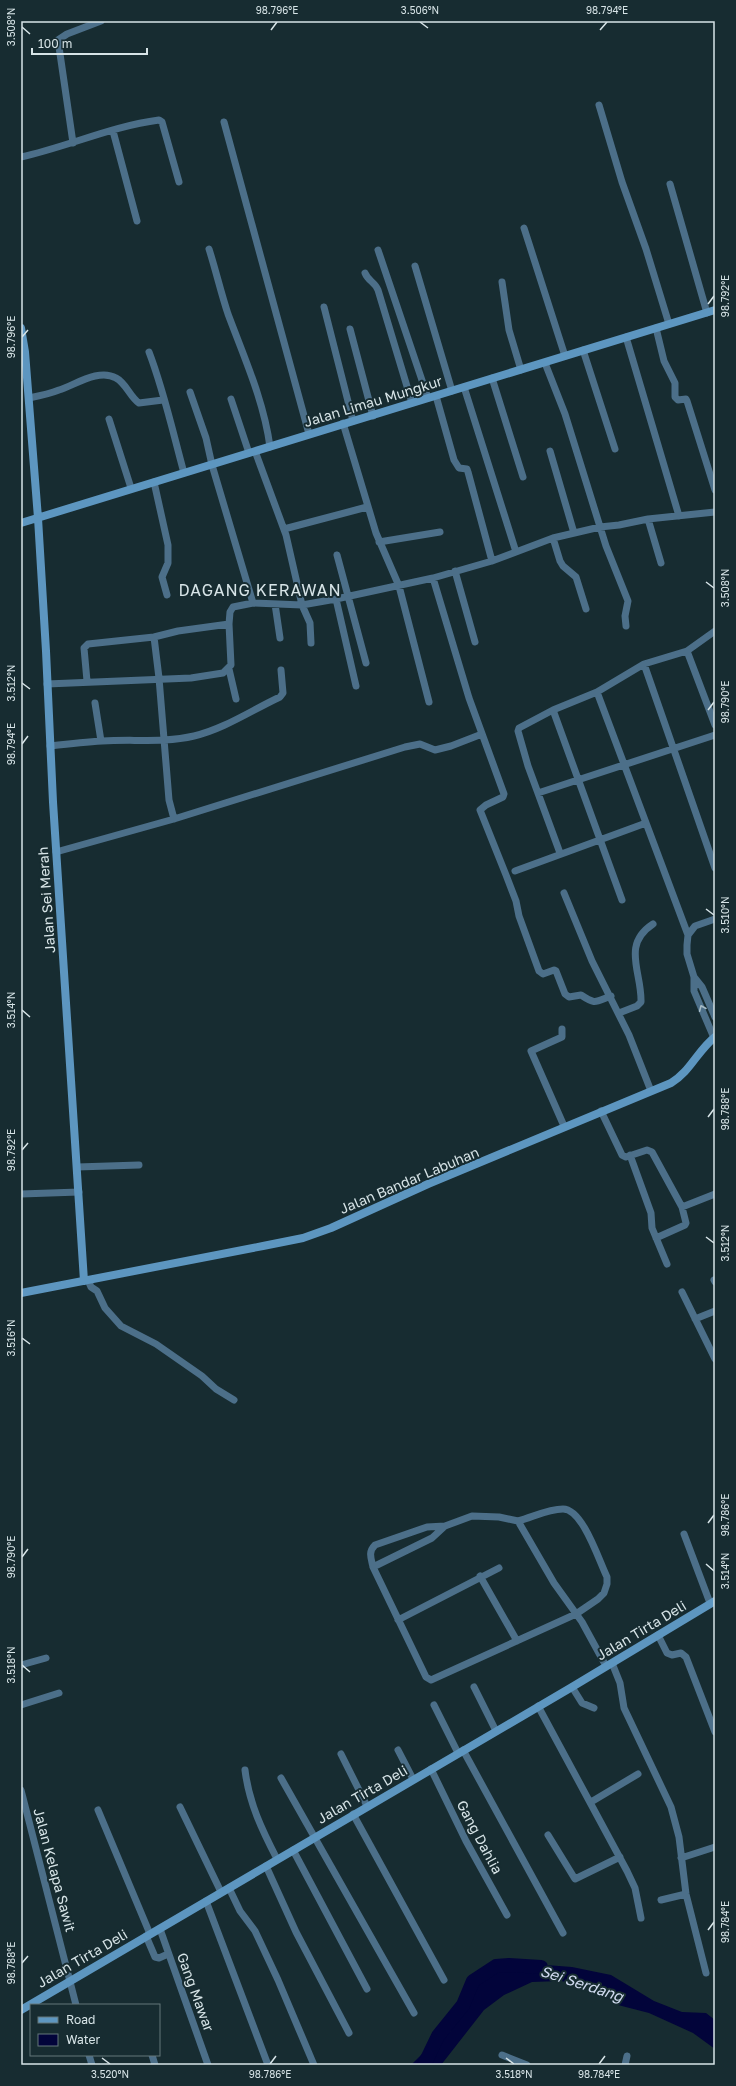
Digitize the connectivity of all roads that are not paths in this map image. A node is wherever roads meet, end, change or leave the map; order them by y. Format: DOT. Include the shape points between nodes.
graph roads {
  1 [pos="101,21"];
  2 [pos="599,105"];
  3 [pos="224,122"];
  4 [pos="113,130"];
  5 [pos="73,143"];
  6 [pos="21,157"];
  7 [pos="179,182"];
  8 [pos="670,184"];
  9 [pos="137,221"];
  10 [pos="524,228"];
  11 [pos="209,249"];
  12 [pos="378,250"];
  13 [pos="416,266"];
  14 [pos="365,273"];
  15 [pos="502,282"];
  16 [pos="324,307"];
  17 [pos="715,310"];
  18 [pos="707,313"];
  19 [pos="669,324"];
  20 [pos="21,328"];
  21 [pos="656,328"];
  22 [pos="350,329"];
  23 [pos="626,337"];
  24 [pos="583,350"];
  25 [pos="150,352"];
  26 [pos="565,356"];
  27 [pos="545,363"];
  28 [pos="520,370"];
  29 [pos="492,378"];
  30 [pos="464,387"];
  31 [pos="452,391"];
  32 [pos="190,392"];
  33 [pos="436,396"];
  34 [pos="29,398"];
  35 [pos="428,398"];
  36 [pos="163,400"];
  37 [pos="231,400"];
  38 [pos="412,403"];
  39 [pos="373,416"];
  40 [pos="109,419"];
  41 [pos="353,421"];
  42 [pos="342,423"];
  43 [pos="309,434"];
  44 [pos="270,446"];
  45 [pos="616,449"];
  46 [pos="550,451"];
  47 [pos="252,452"];
  48 [pos="212,465"];
  49 [pos="184,473"];
  50 [pos="523,477"];
  51 [pos="154,482"];
  52 [pos="131,488"];
  53 [pos="715,490"];
  54 [pos="367,507"];
  55 [pos="715,512"];
  56 [pos="679,516"];
  57 [pos="38,518"];
  58 [pos="648,519"];
  59 [pos="21,523"];
  60 [pos="600,527"];
  61 [pos="284,529"];
  62 [pos="440,532"];
  63 [pos="574,533"];
  64 [pos="553,538"];
  65 [pos="379,542"];
  66 [pos="516,552"];
  67 [pos="337,555"];
  68 [pos="492,561"];
  69 [pos="661,563"];
  70 [pos="456,571"];
  71 [pos="433,578"];
  72 [pos="399,586"];
  73 [pos="167,595"];
  74 [pos="348,596"];
  75 [pos="336,600"];
  76 [pos="254,603"];
  77 [pos="275,604"];
  78 [pos="302,605"];
  79 [pos="586,609"];
  80 [pos="229,624"];
  81 [pos="626,626"];
  82 [pos="715,631"];
  83 [pos="154,637"];
  84 [pos="280,638"];
  85 [pos="475,642"];
  86 [pos="311,643"];
  87 [pos="687,651"];
  88 [pos="366,663"];
  89 [pos="644,664"];
  90 [pos="229,669"];
  91 [pos="281,670"];
  92 [pos="159,678"];
  93 [pos="88,681"];
  94 [pos="47,684"];
  95 [pos="356,686"];
  96 [pos="597,692"];
  97 [pos="236,699"];
  98 [pos="429,702"];
  99 [pos="95,703"];
  100 [pos="553,710"];
  101 [pos="715,725"];
  102 [pos="482,734"];
  103 [pos="715,735"];
  104 [pos="163,739"];
  105 [pos="101,741"];
  106 [pos="50,746"];
  107 [pos="673,750"];
  108 [pos="624,764"];
  109 [pos="579,779"];
  110 [pos="538,793"];
  111 [pos="174,819"];
  112 [pos="646,823"];
  113 [pos="601,839"];
  114 [pos="56,852"];
  115 [pos="560,853"];
  116 [pos="715,868"];
  117 [pos="515,871"];
  118 [pos="564,893"];
  119 [pos="622,900"];
  120 [pos="715,918"];
  121 [pos="653,924"];
  122 [pos="688,935"];
  123 [pos="694,977"];
  124 [pos="611,996"];
  125 [pos="619,1013"];
  126 [pos="715,1017"];
  127 [pos="562,1029"];
  128 [pos="715,1037"];
  129 [pos="651,1091"];
  130 [pos="601,1111"];
  131 [pos="564,1126"];
  132 [pos="630,1155"];
  133 [pos="139,1165"];
  134 [pos="77,1168"];
  135 [pos="79,1192"];
  136 [pos="21,1194"];
  137 [pos="715,1194"];
  138 [pos="682,1207"];
  139 [pos="656,1238"];
  140 [pos="667,1264"];
  141 [pos="86,1281"];
  142 [pos="682,1292"];
  143 [pos="21,1293"];
  144 [pos="715,1311"];
  145 [pos="695,1319"];
  146 [pos="715,1359"];
  147 [pos="234,1400"];
  148 [pos="518,1522"];
  149 [pos="445,1526"];
  150 [pos="684,1534"];
  151 [pos="373,1567"];
  152 [pos="499,1568"];
  153 [pos="480,1576"];
  154 [pos="713,1602"];
  155 [pos="576,1614"];
  156 [pos="398,1620"];
  157 [pos="658,1635"];
  158 [pos="517,1642"];
  159 [pos="46,1658"];
  160 [pos="609,1664"];
  161 [pos="21,1665"];
  162 [pos="474,1687"];
  163 [pos="572,1687"];
  164 [pos="59,1693"];
  165 [pos="21,1705"];
  166 [pos="434,1705"];
  167 [pos="538,1706"];
  168 [pos="594,1708"];
  169 [pos="496,1731"];
  170 [pos="715,1732"];
  171 [pos="398,1750"];
  172 [pos="460,1752"];
  173 [pos="340,1754"];
  174 [pos="431,1769"];
  175 [pos="245,1770"];
  176 [pos="638,1774"];
  177 [pos="282,1778"];
  178 [pos="413,1779"];
  179 [pos="21,1790"];
  180 [pos="591,1802"];
  181 [pos="367,1806"];
  182 [pos="180,1807"];
  183 [pos="98,1810"];
  184 [pos="353,1814"];
  185 [pos="24,1815"];
  186 [pos="548,1835"];
  187 [pos="316,1836"];
  188 [pos="715,1847"];
  189 [pos="294,1850"];
  190 [pos="620,1857"];
  191 [pos="681,1858"];
  192 [pos="277,1859"];
  193 [pos="266,1866"];
  194 [pos="229,1888"];
  195 [pos="221,1892"];
  196 [pos="686,1894"];
  197 [pos="661,1900"];
  198 [pos="206,1901"];
  199 [pos="507,1915"];
  200 [pos="641,1918"];
  201 [pos="160,1929"];
  202 [pos="563,1933"];
  203 [pos="148,1935"];
  204 [pos="168,1954"];
  205 [pos="706,1973"];
  206 [pos="70,1980"];
  207 [pos="444,1980"];
  208 [pos="367,1989"];
  209 [pos="30,2004"];
  210 [pos="31,2004"];
  211 [pos="76,2004"];
  212 [pos="21,2010"];
  213 [pos="414,2013"];
  214 [pos="350,2033"];
  215 [pos="502,2055"];
  216 [pos="627,2056"];
  217 [pos="208,2065"];
  218 [pos="268,2065"];
  219 [pos="314,2065"];
  220 [pos="527,2065"];
  221 [pos="625,2065"];
  1 -- 5 [label="street" via="58,40"];
  2 -- 19 [label="street"];
  3 -- 43 [label="street"];
  4 -- 5 [label="street"];
  4 -- 7 [label="street" via="160,120"];
  4 -- 9 [label="street"];
  5 -- 6 [label="street"];
  8 -- 18 [label="street"];
  10 -- 26 [label="street"];
  11 -- 44 [label="street" via="259,402"];
  12 -- 35 [label="street"];
  13 -- 31 [label="street"];
  14 -- 38 [label="street" via="378,290"];
  15 -- 28 [label="street" via="509,330"];
  16 -- 41 [label="street"];
  17 -- 18 [label="street, Jalan Limau Mungkur"];
  18 -- 19 [label="street, Jalan Limau Mungkur"];
  19 -- 21 [label="street, Jalan Limau Mungkur"];
  20 -- 34 [label="street, Jalan Sei Merah"];
  21 -- 23 [label="street, Jalan Limau Mungkur"];
  21 -- 53 [label="street" via="664,361 675,383 675,397 687,401"];
  22 -- 39 [label="street"];
  23 -- 24 [label="street, Jalan Limau Mungkur"];
  23 -- 56 [label="street"];
  24 -- 26 [label="street, Jalan Limau Mungkur"];
  24 -- 45 [label="street"];
  25 -- 36 [label="street" via="161,384"];
  26 -- 27 [label="street, Jalan Limau Mungkur"];
  27 -- 28 [label="street, Jalan Limau Mungkur"];
  27 -- 60 [label="street" via="565,414"];
  28 -- 29 [label="street, Jalan Limau Mungkur"];
  29 -- 30 [label="street, Jalan Limau Mungkur"];
  29 -- 50 [label="street"];
  30 -- 31 [label="street, Jalan Limau Mungkur"];
  30 -- 66 [label="street"];
  31 -- 33 [label="street, Jalan Limau Mungkur"];
  32 -- 48 [label="street" via="206,438"];
  33 -- 35 [label="street, Jalan Limau Mungkur"];
  33 -- 68 [label="street" via="454,460 459,468 467,469"];
  34 -- 36 [label="street" via="64,389 89,377 108,376 118,380 139,403"];
  34 -- 57 [label="street, Jalan Sei Merah"];
  35 -- 38 [label="street, Jalan Limau Mungkur"];
  36 -- 49 [label="street"];
  37 -- 47 [label="street"];
  38 -- 39 [label="street, Jalan Limau Mungkur"];
  39 -- 41 [label="street, Jalan Limau Mungkur"];
  40 -- 52 [label="street"];
  41 -- 42 [label="street, Jalan Limau Mungkur"];
  42 -- 43 [label="street, Jalan Limau Mungkur"];
  42 -- 54 [label="street"];
  43 -- 44 [label="street, Jalan Limau Mungkur"];
  44 -- 47 [label="street, Jalan Limau Mungkur"];
  46 -- 63 [label="street"];
  47 -- 48 [label="street, Jalan Limau Mungkur"];
  47 -- 61 [label="street"];
  48 -- 49 [label="street, Jalan Limau Mungkur"];
  48 -- 76 [label="street"];
  49 -- 51 [label="street, Jalan Limau Mungkur"];
  51 -- 52 [label="street, Jalan Limau Mungkur"];
  51 -- 73 [label="street" via="168,545 168,563 162,577"];
  52 -- 57 [label="street, Jalan Limau Mungkur"];
  54 -- 61 [label="street"];
  54 -- 65 [label="street"];
  55 -- 56 [label="street"];
  56 -- 58 [label="street"];
  57 -- 59 [label="street, Jalan Limau Mungkur"];
  57 -- 94 [label="street, Jalan Sei Merah"];
  58 -- 60 [label="street"];
  58 -- 69 [label="street"];
  60 -- 63 [label="street"];
  60 -- 81 [label="street" via="628,601"];
  61 -- 78 [label="street"];
  62 -- 65 [label="street"];
  63 -- 64 [label="street"];
  64 -- 66 [label="street"];
  64 -- 79 [label="street" via="560,561 576,577"];
  65 -- 72 [label="street"];
  66 -- 68 [label="street"];
  67 -- 74 [label="street"];
  68 -- 70 [label="street"];
  70 -- 71 [label="street"];
  70 -- 85 [label="street"];
  71 -- 72 [label="street"];
  71 -- 102 [label="street"];
  72 -- 74 [label="street"];
  72 -- 98 [label="street"];
  74 -- 75 [label="street"];
  74 -- 88 [label="street"];
  75 -- 78 [label="street"];
  75 -- 95 [label="street"];
  76 -- 77 [label="street"];
  76 -- 80 [label="street" via="233,607"];
  77 -- 78 [label="street"];
  77 -- 84 [label="street"];
  78 -- 86 [label="street" via="310,623"];
  80 -- 83 [label="street"];
  80 -- 90 [label="street"];
  82 -- 87 [label="street"];
  83 -- 92 [label="street"];
  83 -- 93 [label="street" via="86,646 84,648"];
  87 -- 89 [label="street"];
  87 -- 101 [label="street"];
  89 -- 96 [label="street"];
  89 -- 107 [label="street"];
  90 -- 92 [label="street" via="223,673 191,678"];
  90 -- 97 [label="street"];
  91 -- 104 [label="street" via="283,693 280,697 232,722 204,733"];
  92 -- 93 [label="street"];
  92 -- 104 [label="street"];
  93 -- 94 [label="street"];
  94 -- 106 [label="street, Jalan Sei Merah"];
  96 -- 100 [label="street"];
  96 -- 108 [label="street"];
  99 -- 105 [label="street"];
  100 -- 109 [label="street"];
  100 -- 110 [label="street" via="519,728 518,731"];
  102 -- 111 [label="street" via="435,750 420,744 405,747"];
  102 -- 124 [label="street" via="504,795 480,810 514,894 518,916 539,972 542,974 556,971 565,994 569,997 581,995 594,1002"];
  103 -- 107 [label="street"];
  104 -- 105 [label="street"];
  104 -- 111 [label="street" via="169,800"];
  105 -- 106 [label="street"];
  106 -- 114 [label="street, Jalan Sei Merah"];
  107 -- 108 [label="street"];
  107 -- 116 [label="street"];
  108 -- 109 [label="street"];
  108 -- 112 [label="street"];
  109 -- 110 [label="street"];
  109 -- 113 [label="street"];
  110 -- 115 [label="street"];
  111 -- 114 [label="street"];
  112 -- 113 [label="street"];
  112 -- 122 [label="street"];
  113 -- 115 [label="street"];
  113 -- 119 [label="street"];
  114 -- 134 [label="street, Jalan Sei Merah"];
  115 -- 117 [label="street"];
  118 -- 124 [label="street" via="592,961"];
  120 -- 122 [label="street" via="695,926"];
  121 -- 125 [label="street" via="642,932 635,947 641,1002"];
  122 -- 123 [label="street" via="687,954"];
  123 -- 126 [label="street" via="702,987"];
  128 -- 123 [label="street, one-way" via="694,991"];
  124 -- 125 [label="street"];
  125 -- 129 [label="street"];
  127 -- 131 [label="street" via="562,1037 531,1051"];
  128 -- 129 [label="street, Jalan Bandar Labuhan" via="707,1043 678,1079"];
  129 -- 130 [label="street, Jalan Bandar Labuhan"];
  130 -- 131 [label="street, Jalan Bandar Labuhan"];
  130 -- 132 [label="street" via="620,1152 626,1157"];
  131 -- 141 [label="street, Jalan Bandar Labuhan" via="303,1238"];
  132 -- 138 [label="street" via="647,1150 652,1152"];
  132 -- 139 [label="street" via="652,1213 652,1228"];
  133 -- 134 [label="street"];
  134 -- 135 [label="street, Jalan Sei Merah"];
  135 -- 136 [label="street"];
  135 -- 141 [label="street, Jalan Sei Merah"];
  137 -- 138 [label="street"];
  138 -- 139 [label="street" via="685,1226"];
  139 -- 140 [label="street"];
  141 -- 143 [label="street, Jalan Bandar Labuhan"];
  141 -- 147 [label="street" via="97,1292 105,1308 120,1326 156,1344"];
  142 -- 145 [label="street"];
  144 -- 145 [label="street"];
  145 -- 146 [label="street"];
  148 -- 149 [label="street" via="499,1517 472,1516"];
  148 -- 155 [label="street" via="546,1571"];
  148 -- 155 [label="street" via="553,1510 565,1509 580,1519 607,1577 607,1584 604,1593 598,1599"];
  149 -- 151 [label="street" via="432,1538"];
  149 -- 151 [label="street" via="427,1526 375,1545 370,1555"];
  150 -- 154 [label="street"];
  151 -- 156 [label="street"];
  152 -- 153 [label="street"];
  153 -- 156 [label="street"];
  153 -- 158 [label="street"];
  154 -- 157 [label="street, Jalan Tirta Deli"];
  155 -- 158 [label="street"];
  155 -- 160 [label="street"];
  156 -- 158 [label="street" via="426,1677 431,1680"];
  157 -- 160 [label="street, Jalan Tirta Deli"];
  157 -- 170 [label="street" via="667,1653 681,1653 686,1657"];
  159 -- 161 [label="street"];
  160 -- 163 [label="street, Jalan Tirta Deli"];
  160 -- 191 [label="street" via="620,1683 624,1708 671,1807 679,1837"];
  162 -- 169 [label="street"];
  163 -- 167 [label="street, Jalan Tirta Deli"];
  163 -- 168 [label="street" via="582,1703"];
  164 -- 165 [label="street"];
  166 -- 172 [label="street"];
  167 -- 169 [label="street, Jalan Tirta Deli"];
  167 -- 180 [label="street"];
  169 -- 172 [label="street, Jalan Tirta Deli"];
  171 -- 178 [label="street"];
  172 -- 174 [label="street, Jalan Tirta Deli"];
  172 -- 202 [label="street"];
  173 -- 181 [label="street"];
  174 -- 178 [label="street, Jalan Tirta Deli"];
  174 -- 199 [label="street, Gang Dahlia" via="466,1841"];
  175 -- 192 [label="street" via="248,1794 255,1815"];
  176 -- 180 [label="street"];
  177 -- 187 [label="street"];
  178 -- 181 [label="street, Jalan Tirta Deli"];
  179 -- 185 [label="street, Jalan Kelapa Sawit"];
  180 -- 190 [label="street"];
  181 -- 184 [label="street, Jalan Tirta Deli"];
  182 -- 195 [label="street"];
  183 -- 203 [label="street"];
  184 -- 187 [label="street, Jalan Tirta Deli"];
  184 -- 207 [label="street"];
  185 -- 206 [label="street, Jalan Kelapa Sawit"];
  186 -- 190 [label="street" via="575,1879"];
  187 -- 189 [label="street, Jalan Tirta Deli"];
  187 -- 213 [label="street"];
  188 -- 191 [label="street"];
  189 -- 192 [label="street, Jalan Tirta Deli"];
  189 -- 208 [label="street"];
  190 -- 200 [label="street" via="635,1888"];
  191 -- 196 [label="street"];
  192 -- 193 [label="street, Jalan Tirta Deli"];
  193 -- 194 [label="street, Jalan Tirta Deli"];
  193 -- 214 [label="street" via="296,1932"];
  194 -- 195 [label="street, Jalan Tirta Deli"];
  194 -- 219 [label="street" via="278,1980"];
  195 -- 198 [label="street, Jalan Tirta Deli"];
  196 -- 197 [label="street"];
  196 -- 205 [label="street"];
  198 -- 201 [label="street, Jalan Tirta Deli"];
  198 -- 218 [label="street"];
  201 -- 203 [label="street, Jalan Tirta Deli"];
  201 -- 204 [label="street, Gang Mawar"];
  203 -- 204 [label="street" via="155,1957"];
  203 -- 206 [label="street, Jalan Tirta Deli"];
  204 -- 217 [label="street, Gang Mawar"];
  206 -- 210 [label="street, Jalan Tirta Deli"];
  206 -- 211 [label="street, Jalan Kelapa Sawit"];
  209 -- 212 [label="street, Jalan Tirta Deli"];
  215 -- 220 [label="street"];
  216 -- 221 [label="street"];
}
